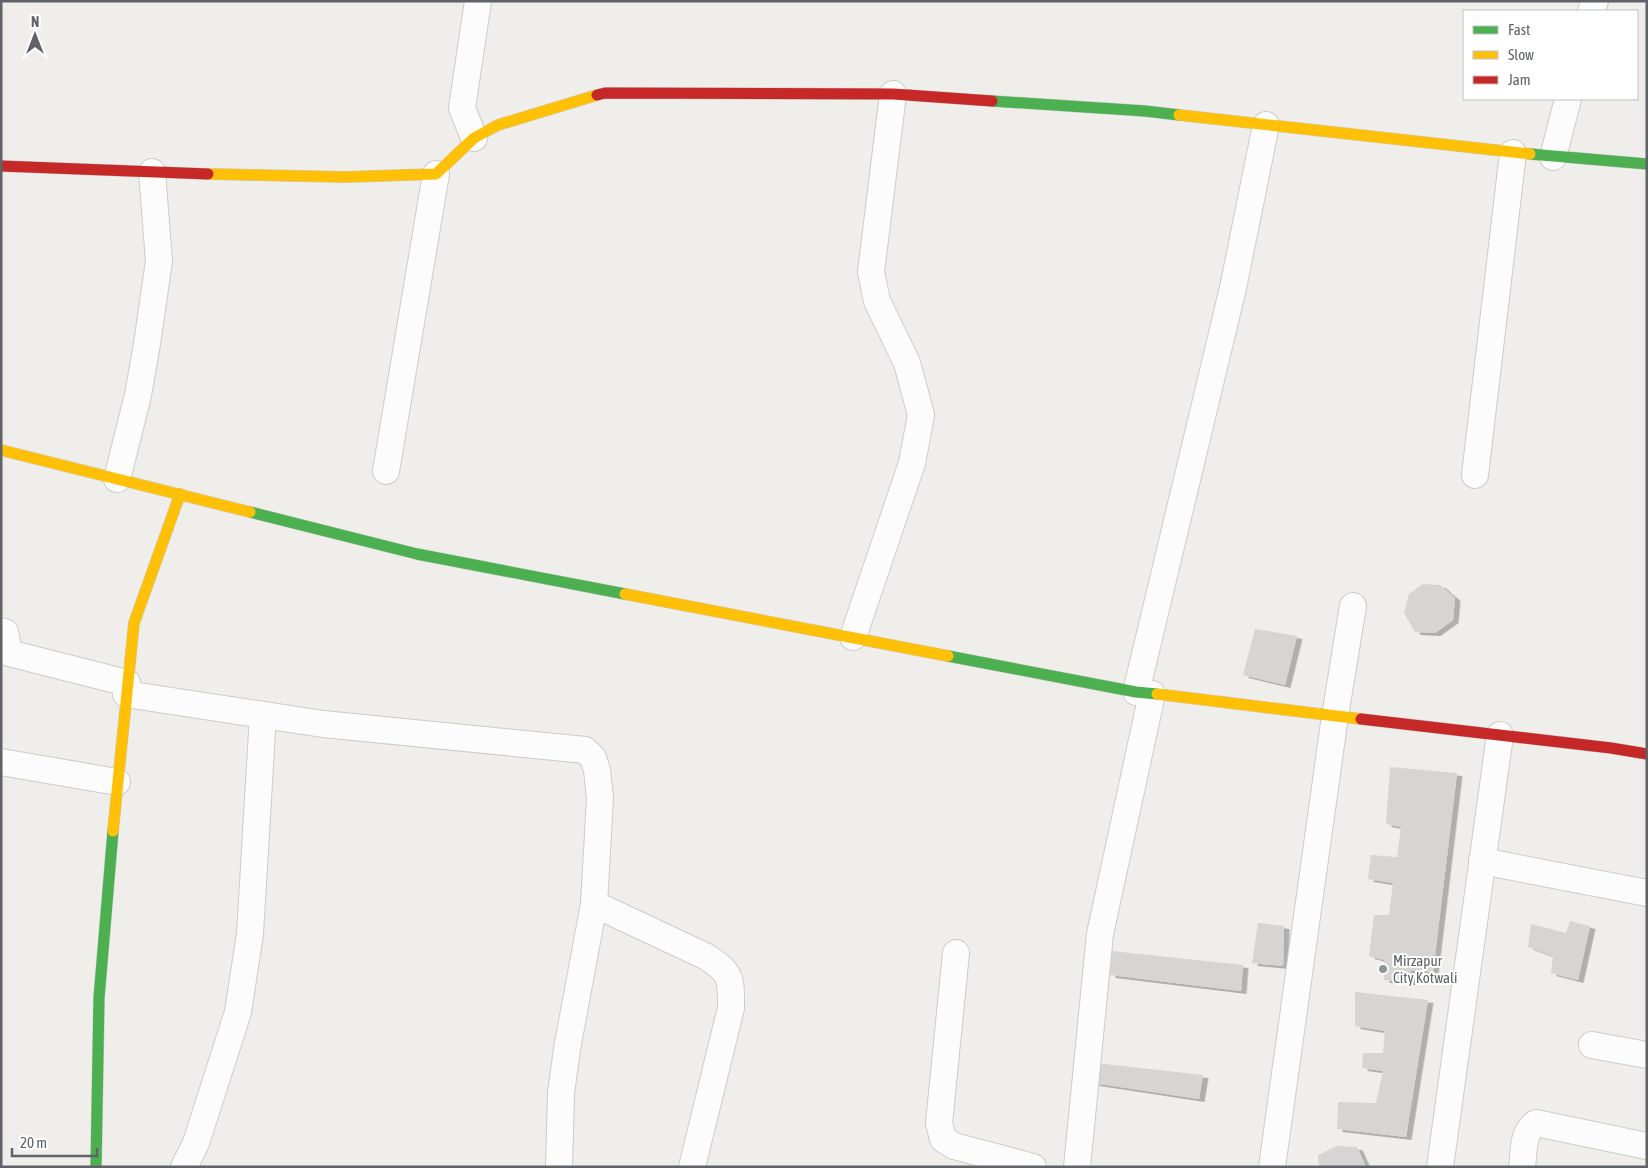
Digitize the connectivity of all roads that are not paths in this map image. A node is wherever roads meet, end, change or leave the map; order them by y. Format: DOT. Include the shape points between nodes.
graph roads {
  1 [pos="478,1"];
  2 [pos="893,94"];
  3 [pos="1568,100"];
  4 [pos="1266,125"];
  5 [pos="474,138"];
  6 [pos="1513,153"];
  7 [pos="1554,156"];
  8 [pos="1647,164"];
  9 [pos="1,166"];
  10 [pos="152,172"];
  11 [pos="436,174"];
  12 [pos="1,450"];
  13 [pos="386,471"];
  14 [pos="1475,475"];
  15 [pos="117,478"];
  16 [pos="180,494"];
  17 [pos="1353,606"];
  18 [pos="1,631"];
  19 [pos="853,637"];
  20 [pos="127,689"];
  21 [pos="1144,693"];
  22 [pos="263,715"];
  23 [pos="1335,716"];
  24 [pos="1500,735"];
  25 [pos="1647,754"];
  26 [pos="1,762"];
  27 [pos="117,782"];
  28 [pos="1482,861"];
  29 [pos="1647,892"];
  30 [pos="594,904"];
  31 [pos="956,953"];
  32 [pos="1592,1045"];
  33 [pos="1647,1055"];
  34 [pos="1647,1146"];
  35 [pos="96,1167"];
  36 [pos="184,1167"];
  37 [pos="559,1167"];
  38 [pos="692,1167"];
  39 [pos="1033,1167"];
  40 [pos="1077,1167"];
  41 [pos="1272,1167"];
  42 [pos="1440,1167"];
  43 [pos="1522,1167"];
  1 -- 5 [label="street" via="462,108"];
  2 -- 4 [label="street" via="1146,111"];
  2 -- 5 [label="street" via="605,93 498,125"];
  2 -- 19 [label="street" via="871,272 877,301 907,362 922,415 912,463"];
  3 -- 7 [label="street"];
  4 -- 6 [label="street"];
  4 -- 21 [label="street"];
  5 -- 11 [label="street"];
  6 -- 7 [label="street"];
  6 -- 14 [label="street"];
  7 -- 8 [label="street"];
  9 -- 10 [label="street"];
  10 -- 11 [label="street" via="345,177"];
  10 -- 15 [label="street" via="159,261 148,344"];
  11 -- 13 [label="street"];
  12 -- 15 [label="street"];
  15 -- 16 [label="street"];
  16 -- 19 [label="street" via="417,554"];
  16 -- 20 [label="street" via="134,623"];
  17 -- 23 [label="street"];
  18 -- 20 [label="street" via="6,632 9,653"];
  19 -- 21 [label="street"];
  20 -- 22 [label="street"];
  20 -- 27 [label="street"];
  21 -- 23 [label="street"];
  21 -- 40 [label="street" via="1100,934"];
  22 -- 30 [label="street" via="585,750 593,758 597,770 600,798"];
  22 -- 36 [label="street" via="250,934 238,1012 196,1143"];
  23 -- 24 [label="street"];
  23 -- 41 [label="street"];
  24 -- 25 [label="street"];
  24 -- 28 [label="street"];
  26 -- 27 [label="street"];
  27 -- 35 [label="street" via="100,998"];
  28 -- 29 [label="street"];
  28 -- 42 [label="street"];
  30 -- 37 [label="street" via="561,1093"];
  30 -- 38 [label="street" via="705,956 722,967 731,982 730,1008"];
  31 -- 39 [label="street" via="939,1123 943,1139 954,1146"];
  32 -- 33 [label="street"];
  34 -- 43 [label="street" via="1536,1123 1525,1135"];
}
